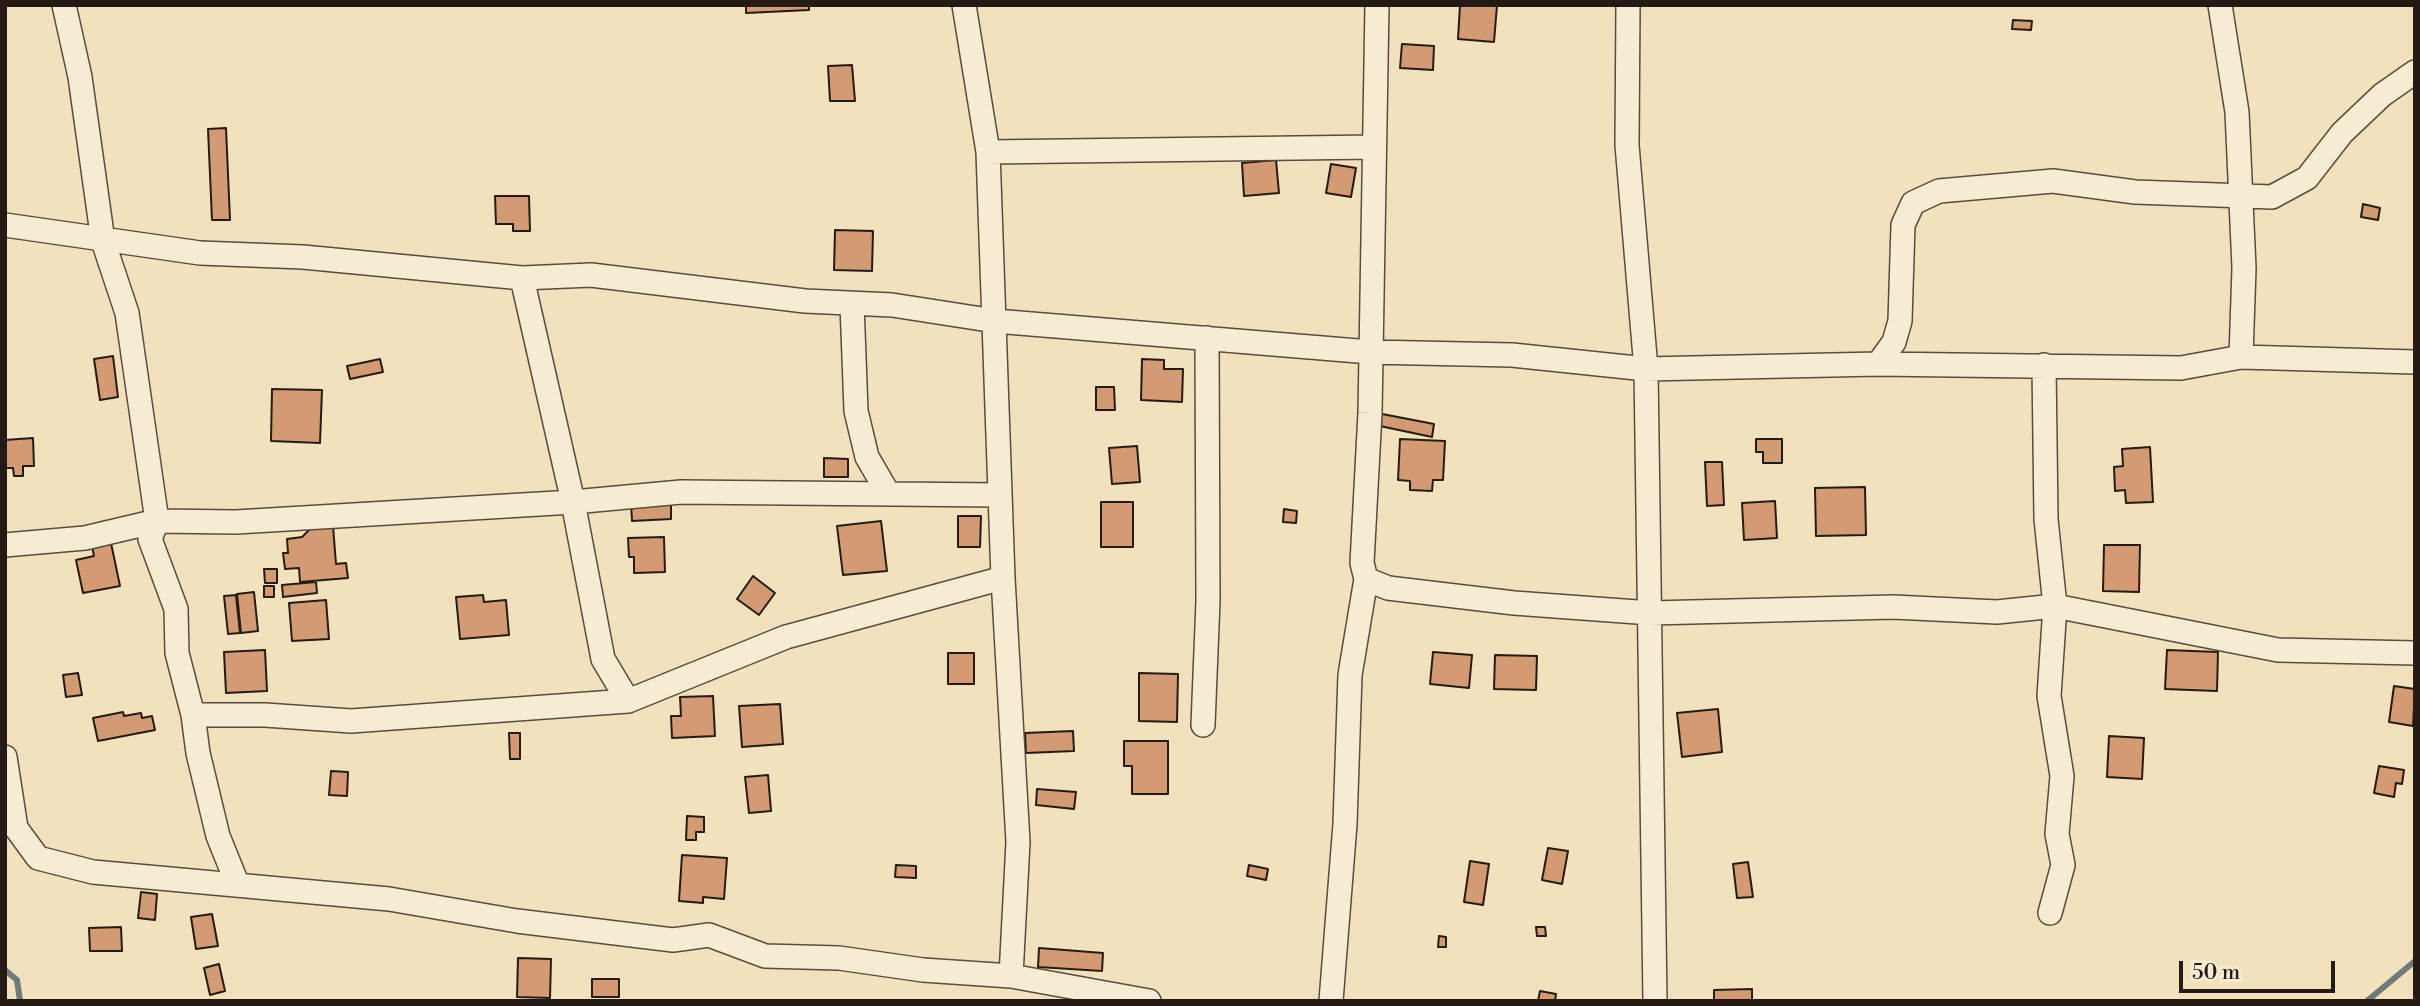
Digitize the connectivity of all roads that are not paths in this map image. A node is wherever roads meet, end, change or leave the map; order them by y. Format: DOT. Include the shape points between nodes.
graph roads {
  1 [pos="64,5"];
  2 [pos="964,5"];
  3 [pos="1377,5"];
  4 [pos="1628,5"];
  5 [pos="2220,5"];
  6 [pos="2415,72"];
  7 [pos="1374,147"];
  8 [pos="988,152"];
  9 [pos="2241,194"];
  10 [pos="5,225"];
  11 [pos="103,241"];
  12 [pos="522,278"];
  13 [pos="852,304"];
  14 [pos="995,321"];
  15 [pos="1207,338"];
  16 [pos="1370,352"];
  17 [pos="2241,357"];
  18 [pos="2415,362"];
  19 [pos="1878,364"];
  20 [pos="2044,365"];
  21 [pos="1646,369"];
  22 [pos="888,493"];
  23 [pos="999,495"];
  24 [pos="573,502"];
  25 [pos="157,521"];
  26 [pos="5,545"];
  27 [pos="1003,578"];
  28 [pos="1366,579"];
  29 [pos="2055,606"];
  30 [pos="1651,613"];
  31 [pos="2415,653"];
  32 [pos="628,702"];
  33 [pos="193,715"];
  34 [pos="1203,725"];
  35 [pos="5,757"];
  36 [pos="237,883"];
  37 [pos="2050,913"];
  38 [pos="1011,976"];
  39 [pos="1149,1001"];
  40 [pos="1331,1001"];
  41 [pos="1655,1001"];
  1 -- 11 [label="street" via="80,77"];
  2 -- 8 [label="street"];
  3 -- 7 [label="street"];
  4 -- 21 [label="street" via="1627,145"];
  5 -- 9 [label="street" via="2236,112"];
  6 -- 9 [label="street" via="2382,95 2342,133 2306,178 2272,197"];
  7 -- 8 [label="street"];
  7 -- 16 [label="street"];
  8 -- 14 [label="street"];
  9 -- 17 [label="street"];
  9 -- 19 [label="street" via="2135,191 2053,181 1939,191 1913,203 1903,225 1900,321 1894,342"];
  10 -- 11 [label="street"];
  11 -- 12 [label="street"];
  11 -- 25 [label="street" via="127,313"];
  12 -- 13 [label="street" via="591,275"];
  12 -- 24 [label="street"];
  13 -- 14 [label="street" via="892,305"];
  13 -- 22 [label="street" via="856,411 867,457"];
  14 -- 15 [label="street"];
  14 -- 23 [label="street"];
  15 -- 16 [label="street"];
  15 -- 34 [label="street" via="1208,601"];
  16 -- 21 [label="street" via="1511,355"];
  16 -- 28 [label="street" via="1362,563"];
  17 -- 18 [label="street"];
  17 -- 20 [label="street" via="2181,368"];
  19 -- 20 [label="street"];
  19 -- 21 [label="street"];
  20 -- 29 [label="street" via="2046,519"];
  21 -- 30 [label="street"];
  22 -- 23 [label="street"];
  22 -- 24 [label="street" via="681,492"];
  23 -- 27 [label="street"];
  24 -- 25 [label="street" via="236,522"];
  24 -- 32 [label="street" via="603,659"];
  25 -- 26 [label="street" via="85,538"];
  25 -- 33 [label="street" via="150,539 176,608 177,653"];
  27 -- 32 [label="street" via="786,637"];
  27 -- 38 [label="street" via="1018,842"];
  28 -- 30 [label="street" via="1401,590"];
  28 -- 40 [label="street" via="1350,675 1345,824"];
  29 -- 30 [label="street" via="1997,612 1893,607"];
  29 -- 31 [label="street" via="2278,650"];
  29 -- 37 [label="street" via="2049,696 2062,776 2057,834 2063,866"];
  30 -- 41 [label="street"];
  32 -- 33 [label="street" via="351,721"];
  33 -- 36 [label="street" via="219,836"];
  35 -- 36 [label="street" via="16,828 38,858 93,872"];
  36 -- 38 [label="street" via="673,940 709,935 765,956 839,958"];
  38 -- 39 [label="street"];
}
